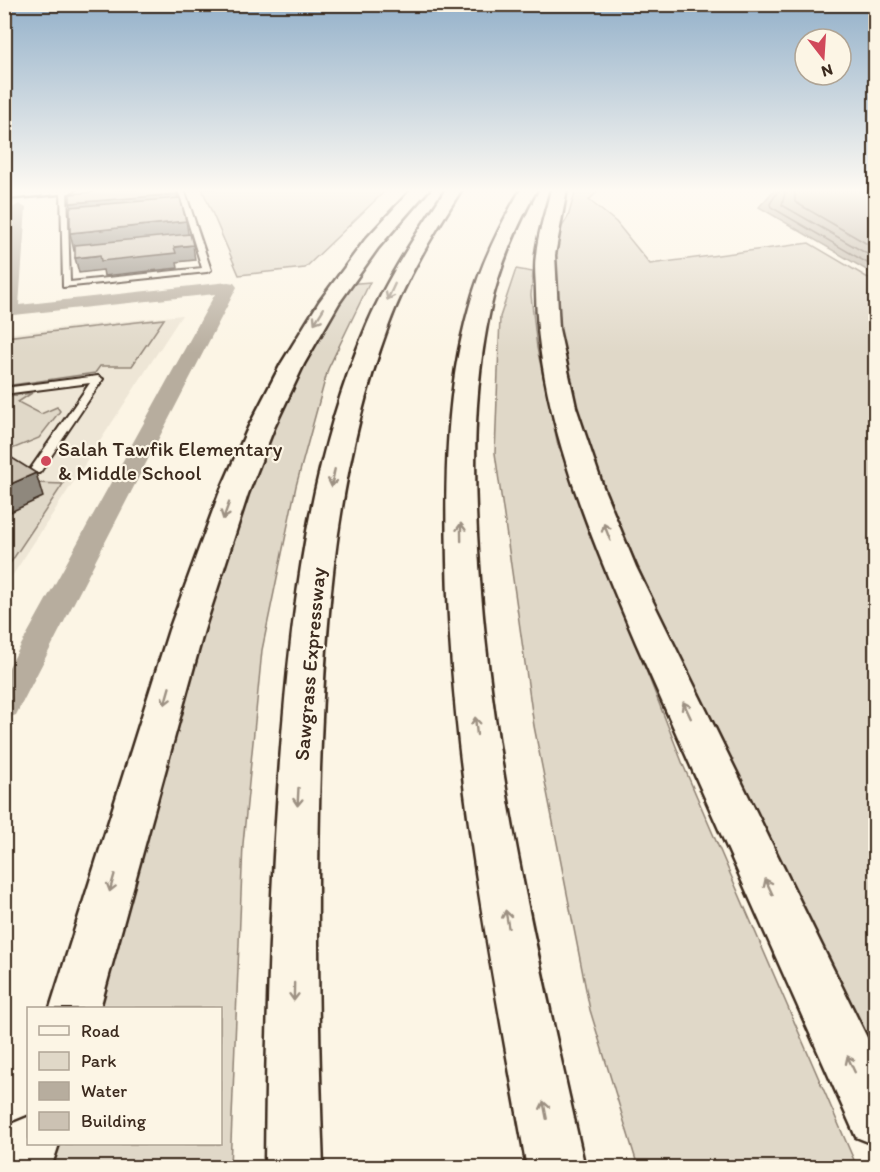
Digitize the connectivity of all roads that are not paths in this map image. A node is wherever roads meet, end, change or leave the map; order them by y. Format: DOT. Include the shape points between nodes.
graph roads {
  1 [pos="199,243"];
  2 [pos="65,244"];
  3 [pos="188,244"];
  4 [pos="191,244"];
  5 [pos="371,244"];
  6 [pos="416,244"];
  7 [pos="501,244"];
  8 [pos="546,244"];
  9 [pos="76,256"];
  10 [pos="65,257"];
  11 [pos="4,391"];
  12 [pos="35,471"];
  13 [pos="75,1007"];
  14 [pos="876,1117"];
  15 [pos="30,1145"];
  16 [pos="22,1167"];
  17 [pos="294,1167"];
  18 [pos="556,1167"];
  1 -- 10 [label="lane" via="207,270 66,285"];
  2 -- 10 [label="lane"];
  3 -- 4 [label="lane"];
  5 -- 13 [label="highway, one-way" via="318,317 281,384 241,471 184,638"];
  6 -- 17 [label="highway, Sawgrass Expressway, one-way" via="370,344 339,449 312,606 296,851"];
  18 -- 7 [label="highway, one-way" via="483,783 468,658 462,561 462,421 476,324"];
  14 -- 8 [label="highway, one-way" via="609,539 583,469 553,363 544,308"];
  9 -- 10 [label="lane"];
  11 -- 12 [label="lane" via="98,379"];
  15 -- 16 [label="highway"];
}
